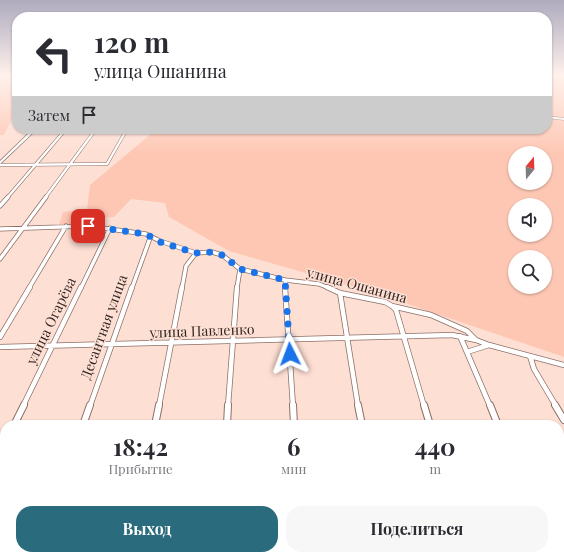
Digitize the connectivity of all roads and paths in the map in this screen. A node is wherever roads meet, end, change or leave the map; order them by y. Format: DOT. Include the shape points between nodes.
graph roads {
  1 [pos="552,118"];
  2 [pos="564,119"];
  3 [pos="30,134"];
  4 [pos="62,134"];
  5 [pos="92,134"];
  6 [pos="125,134"];
  7 [pos="0,164"];
  8 [pos="35,164"];
  9 [pos="70,164"];
  10 [pos="0,206"];
  11 [pos="66,226"];
  12 [pos="24,228"];
  13 [pos="110,228"];
  14 [pos="0,229"];
  15 [pos="150,238"];
  16 [pos="196,253"];
  17 [pos="0,259"];
  18 [pos="240,269"];
  19 [pos="285,280"];
  20 [pos="340,293"];
  21 [pos="392,306"];
  22 [pos="0,336"];
  23 [pos="403,336"];
  24 [pos="460,336"];
  25 [pos="347,338"];
  26 [pos="289,340"];
  27 [pos="476,340"];
  28 [pos="232,342"];
  29 [pos="171,343"];
  30 [pos="112,345"];
  31 [pos="489,345"];
  32 [pos="52,346"];
  33 [pos="0,347"];
  34 [pos="467,352"];
  35 [pos="530,356"];
  36 [pos="564,365"];
  37 [pos="16,420"];
  38 [pos="85,420"];
  39 [pos="156,420"];
  40 [pos="227,420"];
  41 [pos="294,420"];
  42 [pos="361,420"];
  43 [pos="428,420"];
  44 [pos="496,420"];
  45 [pos="564,420"];
  1 -- 2 [label="street"];
  3 -- 7 [label="street"];
  4 -- 8 [label="street"];
  5 -- 9 [label="street"];
  6 -- 9 [label="street" via="107,164"];
  7 -- 8 [label="street"];
  8 -- 9 [label="street"];
  8 -- 10 [label="street"];
  9 -- 12 [label="street"];
  11 -- 12 [label="street, улица Ошанина"];
  11 -- 13 [label="street, улица Ошанина"];
  11 -- 22 [label="street"];
  12 -- 14 [label="street, улица Ошанина"];
  12 -- 17 [label="street"];
  13 -- 15 [label="street, улица Ошанина" via="146,234"];
  13 -- 32 [label="street, улица Огарёва"];
  15 -- 16 [label="street, улица Ошанина"];
  15 -- 30 [label="street, Десантная улица"];
  16 -- 18 [label="street, улица Ошанина" via="212,252 222,255"];
  16 -- 29 [label="street" via="186,266"];
  18 -- 19 [label="street, улица Ошанина"];
  18 -- 28 [label="street"];
  19 -- 20 [label="street, улица Ошанина" via="319,284"];
  19 -- 26 [label="street"];
  20 -- 21 [label="street, улица Ошанина" via="385,302"];
  20 -- 25 [label="street"];
  21 -- 23 [label="street" via="396,310"];
  21 -- 27 [label="street, улица Ошанина" via="444,320 466,331"];
  23 -- 24 [label="street, улица Павленко"];
  23 -- 25 [label="street, улица Павленко"];
  23 -- 43 [label="street"];
  24 -- 27 [label="street, улица Павленко"];
  24 -- 34 [label="street"];
  25 -- 26 [label="street, улица Павленко"];
  25 -- 42 [label="street"];
  26 -- 28 [label="street, улица Павленко"];
  26 -- 41 [label="street"];
  27 -- 31 [label="street, улица Ошанина"];
  28 -- 29 [label="street, улица Павленко"];
  28 -- 40 [label="street"];
  29 -- 30 [label="street, улица Павленко"];
  29 -- 39 [label="street"];
  30 -- 32 [label="street, улица Павленко"];
  30 -- 38 [label="street, Десантная улица"];
  31 -- 34 [label="street"];
  31 -- 35 [label="street, улица Ошанина"];
  32 -- 33 [label="street, улица Павленко"];
  32 -- 37 [label="street, улица Огарёва"];
  34 -- 44 [label="street"];
  35 -- 36 [label="street, улица Ошанина"];
  35 -- 45 [label="street" via="534,369"];
}
